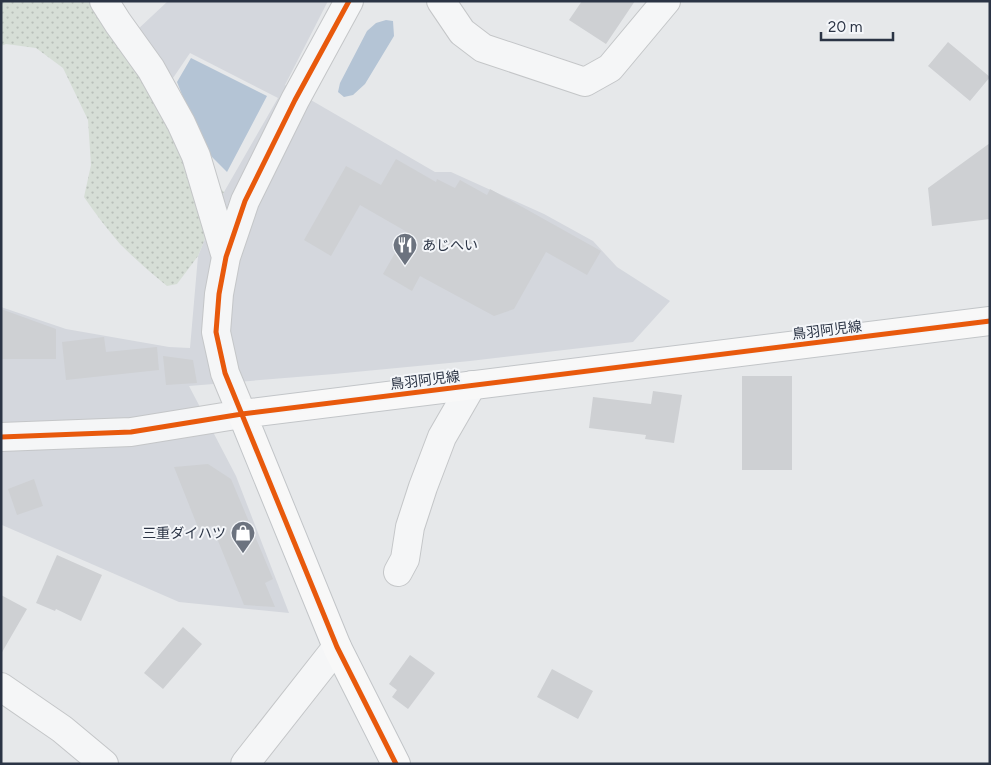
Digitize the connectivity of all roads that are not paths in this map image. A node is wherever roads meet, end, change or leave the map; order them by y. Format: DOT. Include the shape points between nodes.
graph roads {
  1 [pos="104,1"];
  2 [pos="349,1"];
  3 [pos="441,1"];
  4 [pos="666,1"];
  5 [pos="226,257"];
  6 [pos="990,321"];
  7 [pos="472,386"];
  8 [pos="242,414"];
  9 [pos="1,437"];
  10 [pos="398,572"];
  11 [pos="337,647"];
  12 [pos="1,687"];
  13 [pos="104,764"];
  14 [pos="245,764"];
  15 [pos="396,764"];
  1 -- 5 [label="street" via="151,69 181,123 196,156"];
  2 -- 5 [label="street" via="245,201"];
  3 -- 4 [label="street" via="462,32 484,48 585,82 610,68"];
  5 -- 8 [label="street" via="216,332 225,373"];
  6 -- 7 [label="main road, 鳥羽阿児線"];
  7 -- 8 [label="main road, 鳥羽阿児線"];
  7 -- 10 [label="street" via="442,437 423,487"];
  8 -- 9 [label="street" via="131,432"];
  8 -- 11 [label="main road"];
  11 -- 14 [label="street"];
  11 -- 15 [label="main road"];
  12 -- 13 [label="street" via="62,729"];
}
